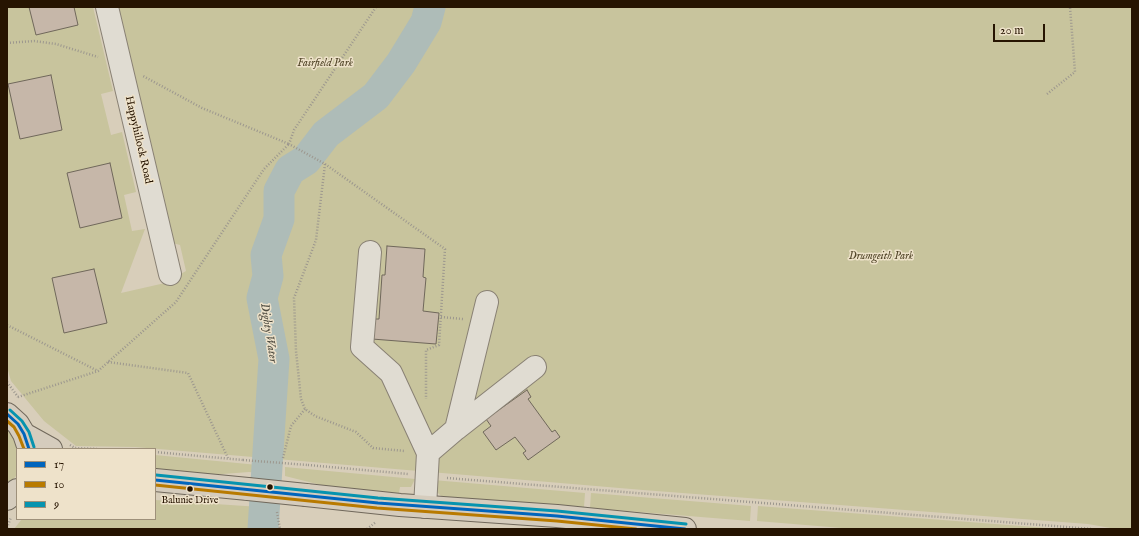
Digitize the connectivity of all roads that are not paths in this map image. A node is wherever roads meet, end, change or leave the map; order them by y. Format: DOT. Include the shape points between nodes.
graph roads {
  1 [pos="107,7"];
  2 [pos="370,252"];
  3 [pos="170,274"];
  4 [pos="487,302"];
  5 [pos="535,367"];
  6 [pos="7,414"];
  7 [pos="456,429"];
  8 [pos="26,441"];
  9 [pos="48,448"];
  10 [pos="428,453"];
  11 [pos="156,480"];
  12 [pos="16,491"];
  13 [pos="7,499"];
  14 [pos="425,507"];
  15 [pos="557,522"];
  16 [pos="685,529"];
  1 -- 3 [label="street, Happyhillock Road"];
  2 -- 10 [label="street" via="362,347 391,373"];
  4 -- 7 [label="street"];
  5 -- 7 [label="street"];
  6 -- 8 [label="main road" via="18,424"];
  7 -- 10 [label="street"];
  8 -- 9 [label="main road"];
  10 -- 14 [label="street"];
  11 -- 14 [label="main road, bridge"];
  12 -- 13 [label="main road"];
  14 -- 15 [label="main road"];
  15 -- 16 [label="main road"];
}
